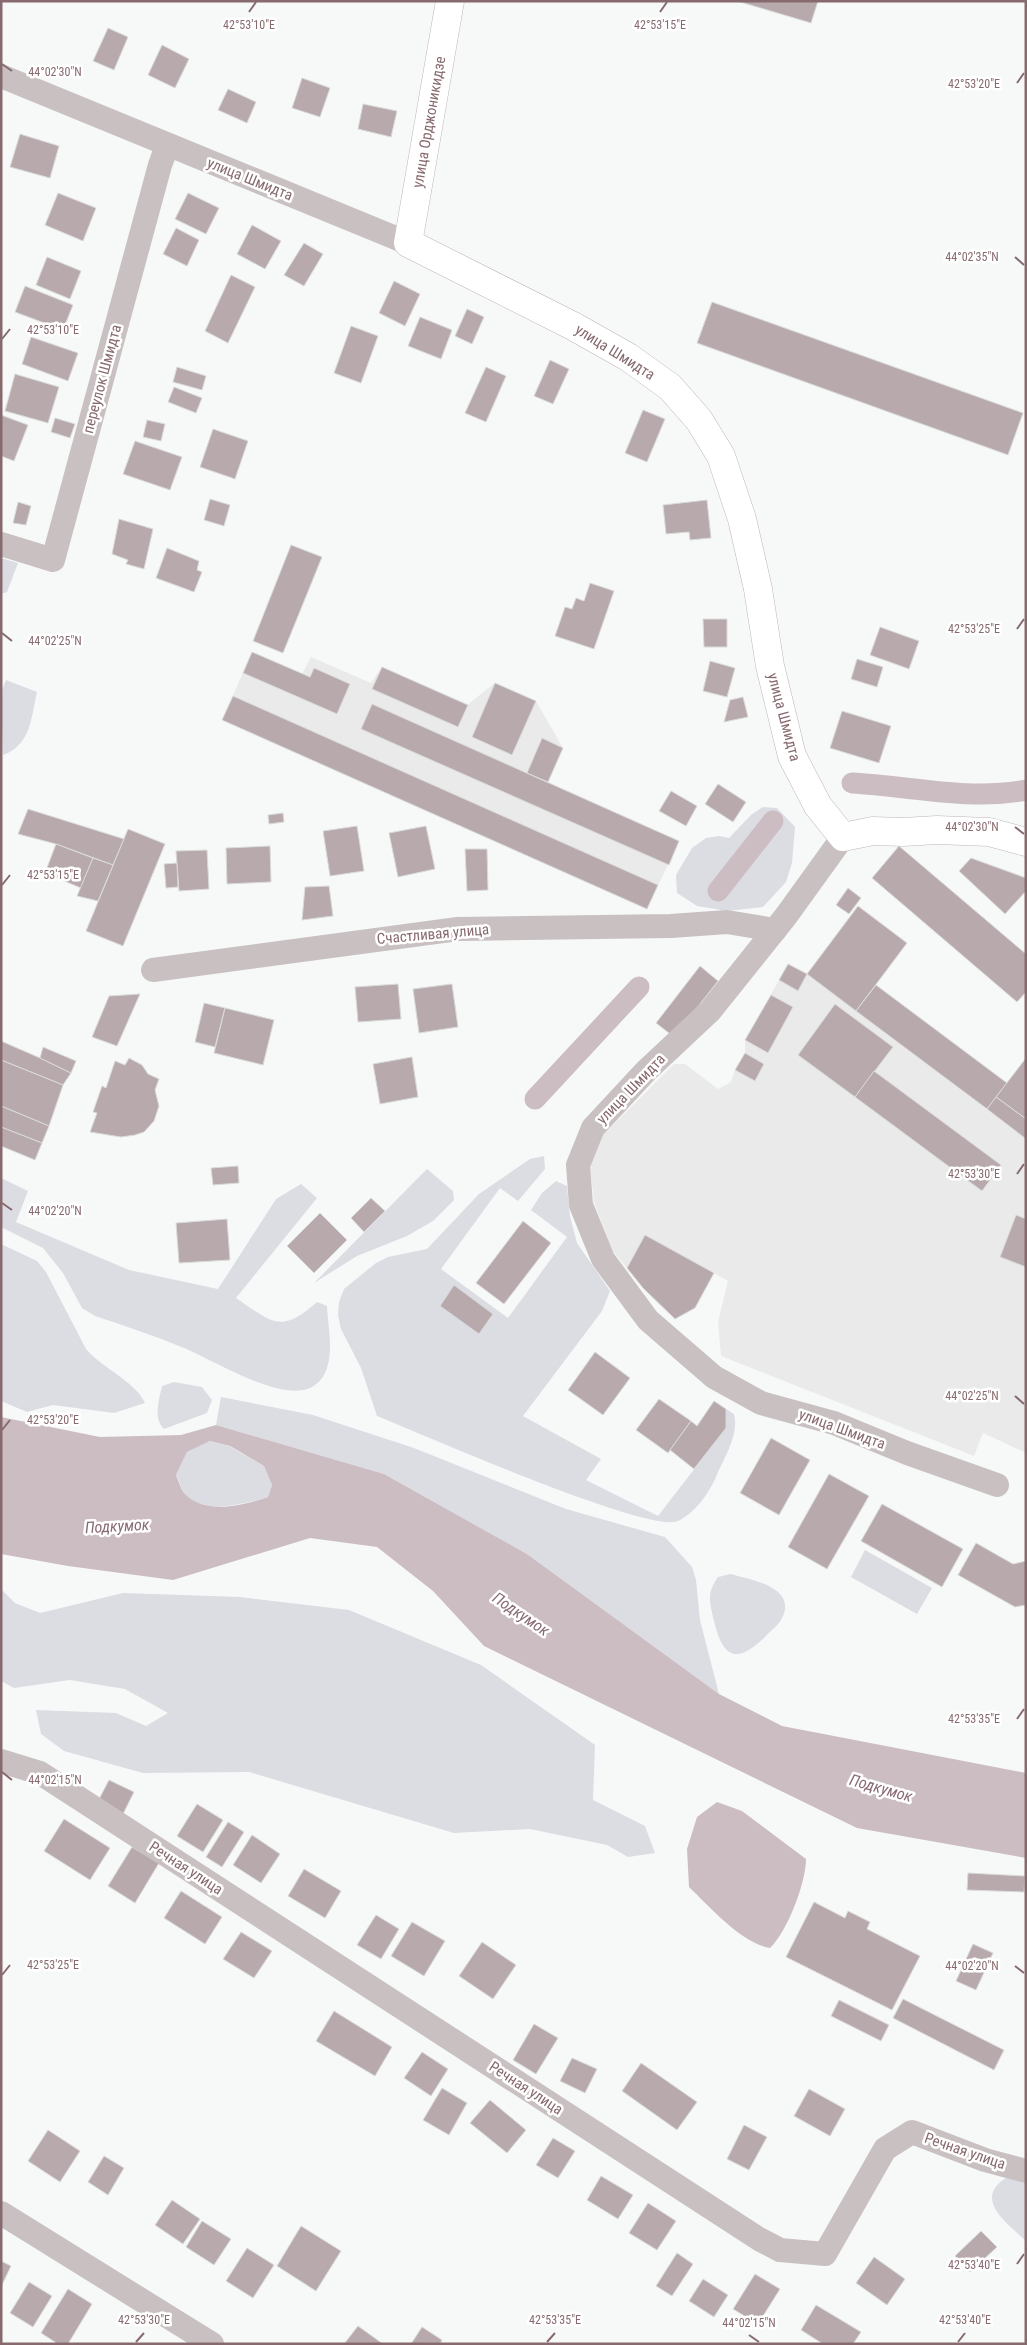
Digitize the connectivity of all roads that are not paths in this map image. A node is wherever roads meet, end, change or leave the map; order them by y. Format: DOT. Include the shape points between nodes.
graph roads {
  1 [pos="450,1"];
  2 [pos="1,76"];
  3 [pos="167,146"];
  4 [pos="408,243"];
  5 [pos="1,544"];
  6 [pos="842,837"];
  7 [pos="1026,842"];
  8 [pos="775,930"];
  9 [pos="153,970"];
  10 [pos="997,1485"];
  11 [pos="1,1761"];
  12 [pos="1026,2171"];
  13 [pos="1,2213"];
  14 [pos="212,2344"];
  1 -- 4 [label="street, улица Орджоникидзе"];
  2 -- 3 [label="street, улица Шмидта"];
  3 -- 4 [label="street, улица Шмидта"];
  3 -- 5 [label="street, переулок Шмидта" via="53,560"];
  4 -- 6 [label="street, улица Шмидта" via="628,357 670,387 698,420 721,456 742,520 758,589 770,666 792,756 818,806"];
  6 -- 7 [label="street" via="873,831 956,830 989,832"];
  6 -- 8 [label="street, улица Шмидта"];
  8 -- 9 [label="street, Счастливая улица" via="727,922 671,926 458,929"];
  8 -- 10 [label="street, улица Шмидта" via="710,1011 646,1071 593,1128 578,1165 581,1205 603,1260 648,1320 714,1377 761,1403 834,1423"];
  11 -- 12 [label="street, Речная улица" via="40,1773 733,2223 780,2250 825,2254 885,2149 912,2132 985,2160"];
  13 -- 14 [label="street"];
}
